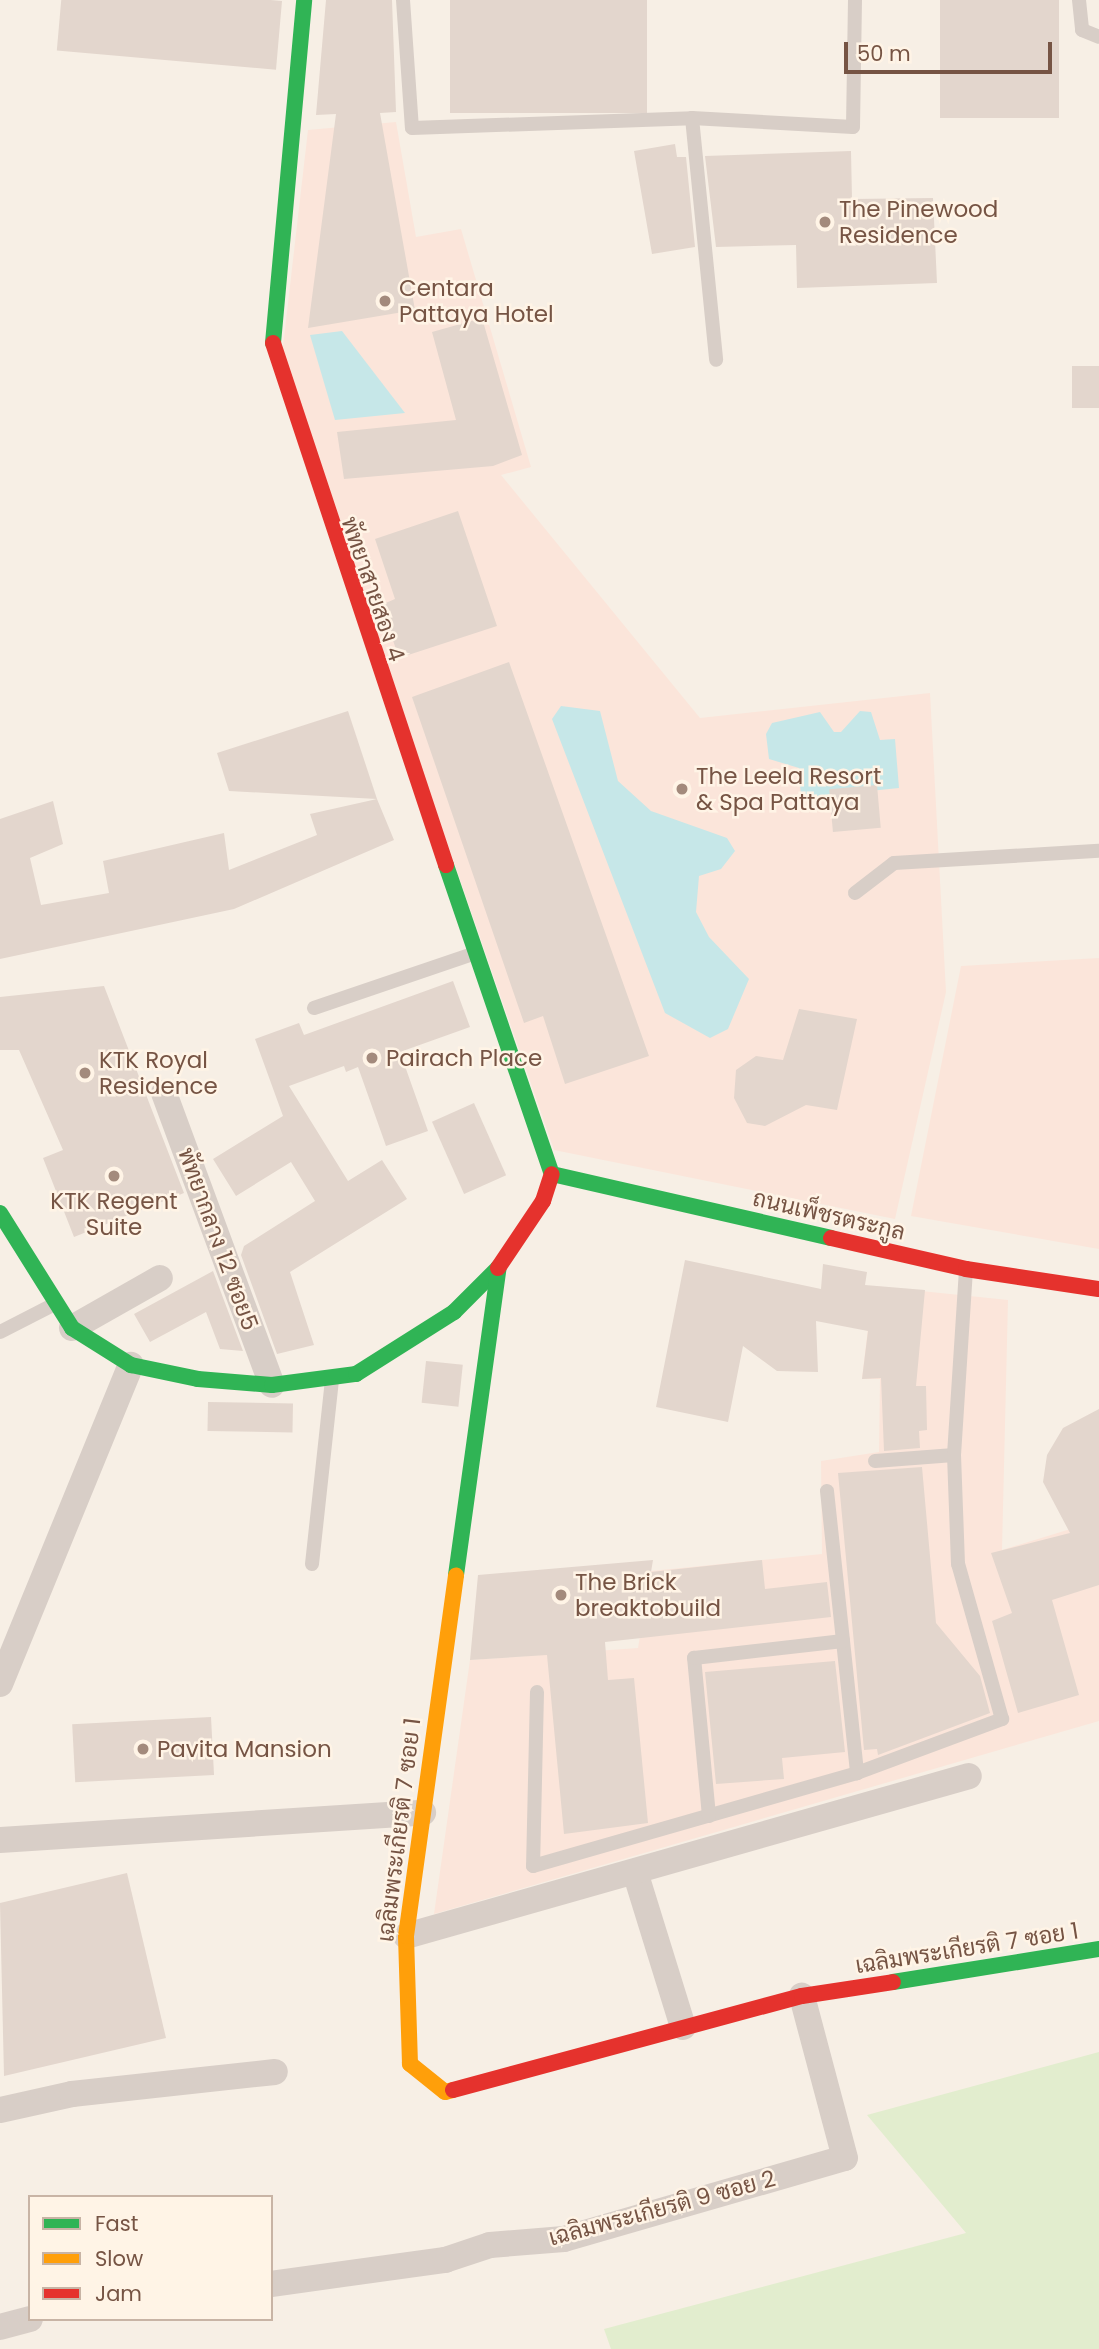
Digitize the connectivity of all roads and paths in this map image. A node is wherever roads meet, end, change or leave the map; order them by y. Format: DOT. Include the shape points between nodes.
graph roads {
  1 [pos="304,0"];
  2 [pos="402,0"];
  3 [pos="855,0"];
  4 [pos="1079,0"];
  5 [pos="1099,37"];
  6 [pos="692,118"];
  7 [pos="716,360"];
  8 [pos="1099,850"];
  9 [pos="855,893"];
  10 [pos="472,954"];
  11 [pos="314,1008"];
  12 [pos="164,1093"];
  13 [pos="552,1174"];
  14 [pos="0,1213"];
  15 [pos="499,1267"];
  16 [pos="966,1269"];
  17 [pos="160,1278"];
  18 [pos="1099,1289"];
  19 [pos="57,1303"];
  20 [pos="72,1328"];
  21 [pos="0,1332"];
  22 [pos="131,1366"];
  23 [pos="332,1381"];
  24 [pos="272,1385"];
  25 [pos="954,1455"];
  26 [pos="875,1461"];
  27 [pos="827,1492"];
  28 [pos="479,1546"];
  29 [pos="456,1548"];
  30 [pos="312,1564"];
  31 [pos="843,1641"];
  32 [pos="0,1684"];
  33 [pos="537,1692"];
  34 [pos="857,1773"];
  35 [pos="969,1776"];
  36 [pos="423,1813"];
  37 [pos="709,1816"];
  38 [pos="0,1840"];
  39 [pos="636,1875"];
  40 [pos="407,1936"];
  41 [pos="1099,1949"];
  42 [pos="802,1996"];
  43 [pos="683,2027"];
  44 [pos="275,2072"];
  45 [pos="0,2110"];
  46 [pos="273,2284"];
  47 [pos="28,2320"];
  48 [pos="0,2327"];
  1 -- 10 [label="street, พัทยาสายสอง 4" via="272,354"];
  2 -- 6 [label="lane" via="412,128"];
  3 -- 6 [label="lane" via="853,127"];
  4 -- 5 [label="lane" via="1082,30"];
  6 -- 7 [label="lane"];
  8 -- 9 [label="lane" via="894,863"];
  10 -- 11 [label="lane"];
  10 -- 13 [label="street, พัทยาสายสอง 4"];
  12 -- 24 [label="street, พัทยากลาง 12 ซอย5"];
  13 -- 15 [label="street" via="543,1201"];
  13 -- 16 [label="street, ถนนเพ็ชรตระกูล"];
  14 -- 19 [label="street"];
  15 -- 23 [label="street" via="454,1312 356,1374"];
  15 -- 29 [label="street, เฉลิมพระเกียรติ 7 ซอย 1"];
  16 -- 18 [label="street, ถนนเพ็ชรตระกูล"];
  16 -- 25 [label="lane"];
  17 -- 20 [label="street"];
  19 -- 20 [label="street"];
  19 -- 21 [label="lane"];
  20 -- 22 [label="street"];
  22 -- 24 [label="street"];
  22 -- 32 [label="street"];
  23 -- 24 [label="street"];
  23 -- 30 [label="lane"];
  25 -- 26 [label="lane"];
  25 -- 34 [label="lane" via="958,1564 1002,1719"];
  27 -- 31 [label="lane"];
  28 -- 29 [label="lane"];
  29 -- 36 [label="street, เฉลิมพระเกียรติ 7 ซอย 1"];
  31 -- 34 [label="lane"];
  31 -- 37 [label="lane" via="694,1658"];
  33 -- 37 [label="lane" via="533,1866"];
  34 -- 37 [label="lane"];
  35 -- 39 [label="street"];
  36 -- 38 [label="street"];
  36 -- 40 [label="street, เฉลิมพระเกียรติ 7 ซอย 1"];
  39 -- 40 [label="street"];
  39 -- 43 [label="street"];
  40 -- 43 [label="street, เฉลิมพระเกียรติ 7 ซอย 1" via="410,2064 444,2092"];
  41 -- 42 [label="street, เฉลิมพระเกียรติ 7 ซอย 1"];
  42 -- 43 [label="street, เฉลิมพระเกียรติ 7 ซอย 1"];
  42 -- 46 [label="street, เฉลิมพระเกียรติ 9 ซอย 2" via="845,2158 564,2239 490,2245 445,2260"];
  44 -- 45 [label="street" via="72,2094"];
  47 -- 48 [label="street"];
}
